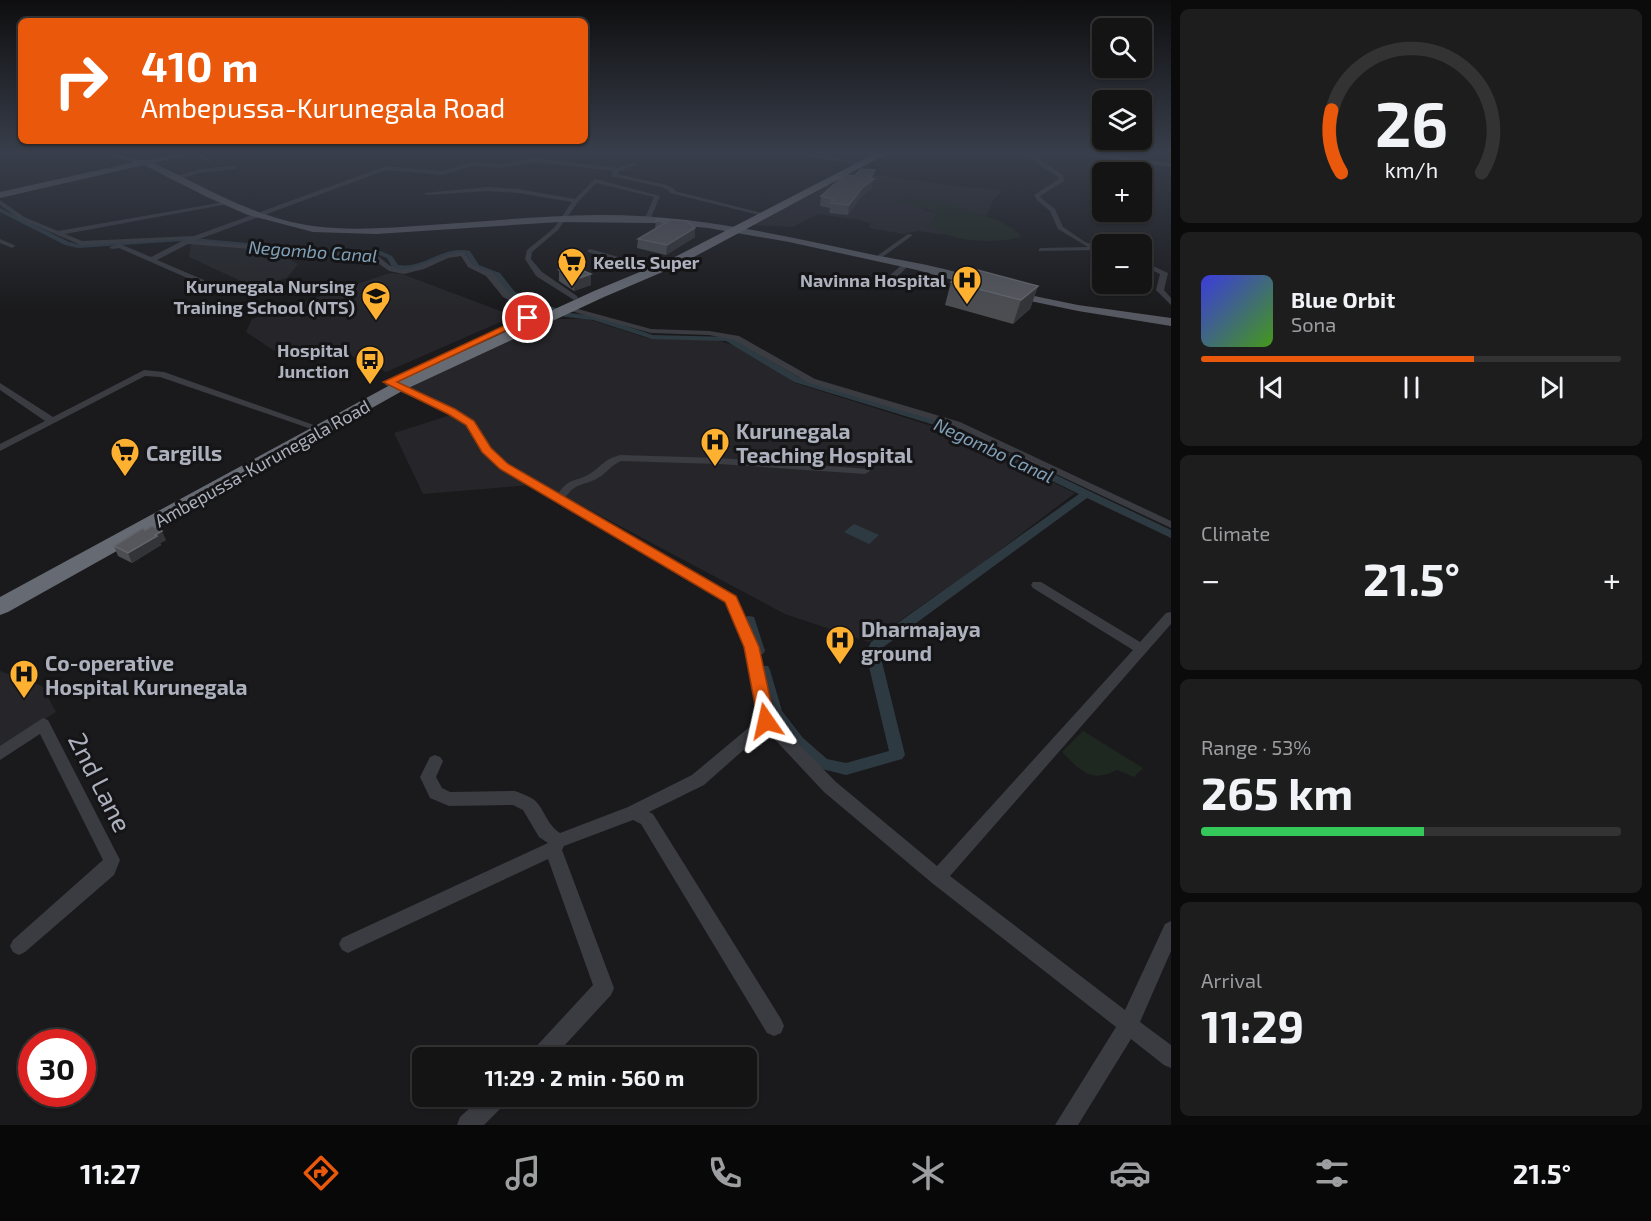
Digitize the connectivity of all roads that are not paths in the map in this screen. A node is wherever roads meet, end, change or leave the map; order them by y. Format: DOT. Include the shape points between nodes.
graph roads {
  1 [pos="5,206"];
  2 [pos="209,206"];
  3 [pos="238,206"];
  4 [pos="280,206"];
  5 [pos="572,206"];
  6 [pos="653,206"];
  7 [pos="728,206"];
  8 [pos="774,206"];
  9 [pos="779,206"];
  10 [pos="1047,206"];
  11 [pos="259,213"];
  12 [pos="759,213"];
  13 [pos="561,220"];
  14 [pos="647,220"];
  15 [pos="729,231"];
  16 [pos="57,233"];
  17 [pos="910,235"];
  18 [pos="196,237"];
  19 [pos="0,241"];
  20 [pos="187,242"];
  21 [pos="12,246"];
  22 [pos="1092,246"];
  23 [pos="87,249"];
  24 [pos="1092,249"];
  25 [pos="1041,250"];
  26 [pos="590,251"];
  27 [pos="879,257"];
  28 [pos="151,260"];
  29 [pos="906,264"];
  30 [pos="1171,265"];
  31 [pos="1152,267"];
  32 [pos="648,268"];
  33 [pos="1168,274"];
  34 [pos="201,282"];
  35 [pos="885,284"];
  36 [pos="1171,303"];
  37 [pos="553,310"];
  38 [pos="1171,322"];
  39 [pos="393,385"];
  40 [pos="0,386"];
  41 [pos="51,420"];
  42 [pos="313,427"];
  43 [pos="0,448"];
  44 [pos="865,471"];
  45 [pos="560,498"];
  46 [pos="1171,525"];
  47 [pos="1037,585"];
  48 [pos="0,592"];
  49 [pos="0,607"];
  50 [pos="1171,616"];
  51 [pos="1142,650"];
  52 [pos="766,721"];
  53 [pos="0,754"];
  54 [pos="435,761"];
  55 [pos="634,812"];
  56 [pos="555,845"];
  57 [pos="938,877"];
  58 [pos="1171,930"];
  59 [pos="348,944"];
  60 [pos="19,946"];
  61 [pos="774,1026"];
  62 [pos="1128,1026"];
  63 [pos="548,1047"];
  64 [pos="1171,1058"];
  65 [pos="487,1107"];
  66 [pos="468,1125"];
  67 [pos="1066,1125"];
  1 -- 16 [label="street" via="22,218"];
  2 -- 16 [label="street"];
  3 -- 11 [label="main road"];
  4 -- 11 [label="street"];
  5 -- 13 [label="street"];
  6 -- 14 [label="street"];
  7 -- 12 [label="street"];
  8 -- 12 [label="highway, Ambepussa-Kurunegala Road"];
  9 -- 15 [label="highway, Ambepussa-Kurunegala Road"];
  10 -- 22 [label="street" via="1060,228"];
  11 -- 13 [label="main road" via="296,226 347,232"];
  11 -- 18 [label="street"];
  12 -- 15 [label="highway, Ambepussa-Kurunegala Road"];
  13 -- 14 [label="main road"];
  13 -- 37 [label="street" via="527,255"];
  14 -- 15 [label="main road"];
  15 -- 27 [label="main road"];
  15 -- 32 [label="highway, Ambepussa-Kurunegala Road"];
  15 -- 37 [label="highway, Ambepussa-Kurunegala Road" via="665,266"];
  16 -- 18 [label="street" via="81,243"];
  17 -- 27 [label="street"];
  18 -- 20 [label="street"];
  19 -- 21 [label="street"];
  20 -- 28 [label="street"];
  20 -- 37 [label="street" via="304,256 371,255 400,271 460,253 470,266 489,274 506,295 528,308 520,314"];
  23 -- 28 [label="street" via="120,246"];
  24 -- 25 [label="street"];
  26 -- 32 [label="street"];
  27 -- 29 [label="main road"];
  28 -- 34 [label="street"];
  29 -- 35 [label="street"];
  29 -- 38 [label="main road" via="1078,308"];
  30 -- 33 [label="street"];
  31 -- 33 [label="street"];
  32 -- 37 [label="highway, Ambepussa-Kurunegala Road"];
  33 -- 36 [label="street" via="1160,290"];
  37 -- 39 [label="highway, Ambepussa-Kurunegala Road"];
  37 -- 46 [label="street" via="651,331 736,338 812,381 957,424"];
  39 -- 42 [label="highway, Ambepussa-Kurunegala Road"];
  39 -- 45 [label="street" via="470,423 486,450 504,467"];
  40 -- 41 [label="street"];
  41 -- 42 [label="street" via="144,373 161,375"];
  41 -- 43 [label="street"];
  42 -- 48 [label="highway, Ambepussa-Kurunegala Road"];
  42 -- 49 [label="highway, Ambepussa-Kurunegala Road"];
  44 -- 45 [label="street" via="620,458 594,476 569,485"];
  45 -- 52 [label="street" via="731,599 752,647"];
  47 -- 51 [label="street"];
  50 -- 51 [label="street"];
  51 -- 57 [label="street"];
  52 -- 55 [label="street" via="698,780"];
  52 -- 57 [label="street" via="830,787"];
  53 -- 60 [label="street, 2nd Lane" via="43,724 112,860 108,868"];
  54 -- 56 [label="street" via="428,777 436,793 449,799 514,798 529,805"];
  55 -- 56 [label="street"];
  55 -- 61 [label="street" via="647,819"];
  56 -- 59 [label="street"];
  56 -- 63 [label="street" via="604,988"];
  57 -- 62 [label="street"];
  58 -- 62 [label="street"];
  62 -- 64 [label="street"];
  62 -- 67 [label="street"];
  65 -- 66 [label="street"];
}
